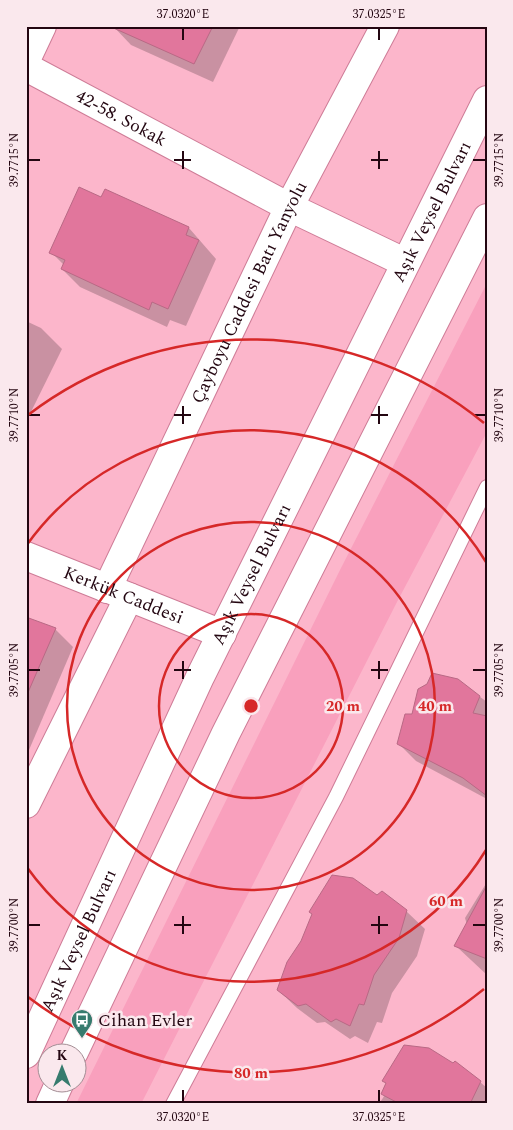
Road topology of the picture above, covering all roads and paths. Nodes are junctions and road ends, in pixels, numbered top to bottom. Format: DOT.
graph roads {
  1 [pos="27,26"];
  2 [pos="42,26"];
  3 [pos="385,26"];
  4 [pos="26,35"];
  5 [pos="26,60"];
  6 [pos="26,67"];
  7 [pos="487,100"];
  8 [pos="289,207"];
  9 [pos="487,218"];
  10 [pos="404,262"];
  11 [pos="487,487"];
  12 [pos="26,556"];
  13 [pos="118,593"];
  14 [pos="222,634"];
  15 [pos="26,804"];
  16 [pos="79,1042"];
  17 [pos="26,1054"];
  18 [pos="55,1092"];
  19 [pos="50,1104"];
  20 [pos="173,1104"];
  1 -- 4 [label="street"];
  2 -- 5 [label="street"];
  3 -- 8 [label="street, Çayboyu Caddesi Batı Yanyolu"];
  6 -- 8 [label="street, 42-58. Sokak"];
  7 -- 10 [label="street, Aşık Veysel Bulvarı"];
  8 -- 10 [label="street, 42-58. Sokak"];
  8 -- 13 [label="street, Çayboyu Caddesi Batı Yanyolu"];
  9 -- 16 [label="street"];
  10 -- 14 [label="street, Aşık Veysel Bulvarı"];
  11 -- 20 [label="lane"];
  12 -- 13 [label="street, Kerkük Caddesi"];
  13 -- 14 [label="street, Kerkük Caddesi"];
  13 -- 15 [label="street, Çayboyu Caddesi Batı Yanyolu"];
  14 -- 17 [label="street, Aşık Veysel Bulvarı"];
  18 -- 19 [label="street"];
}
